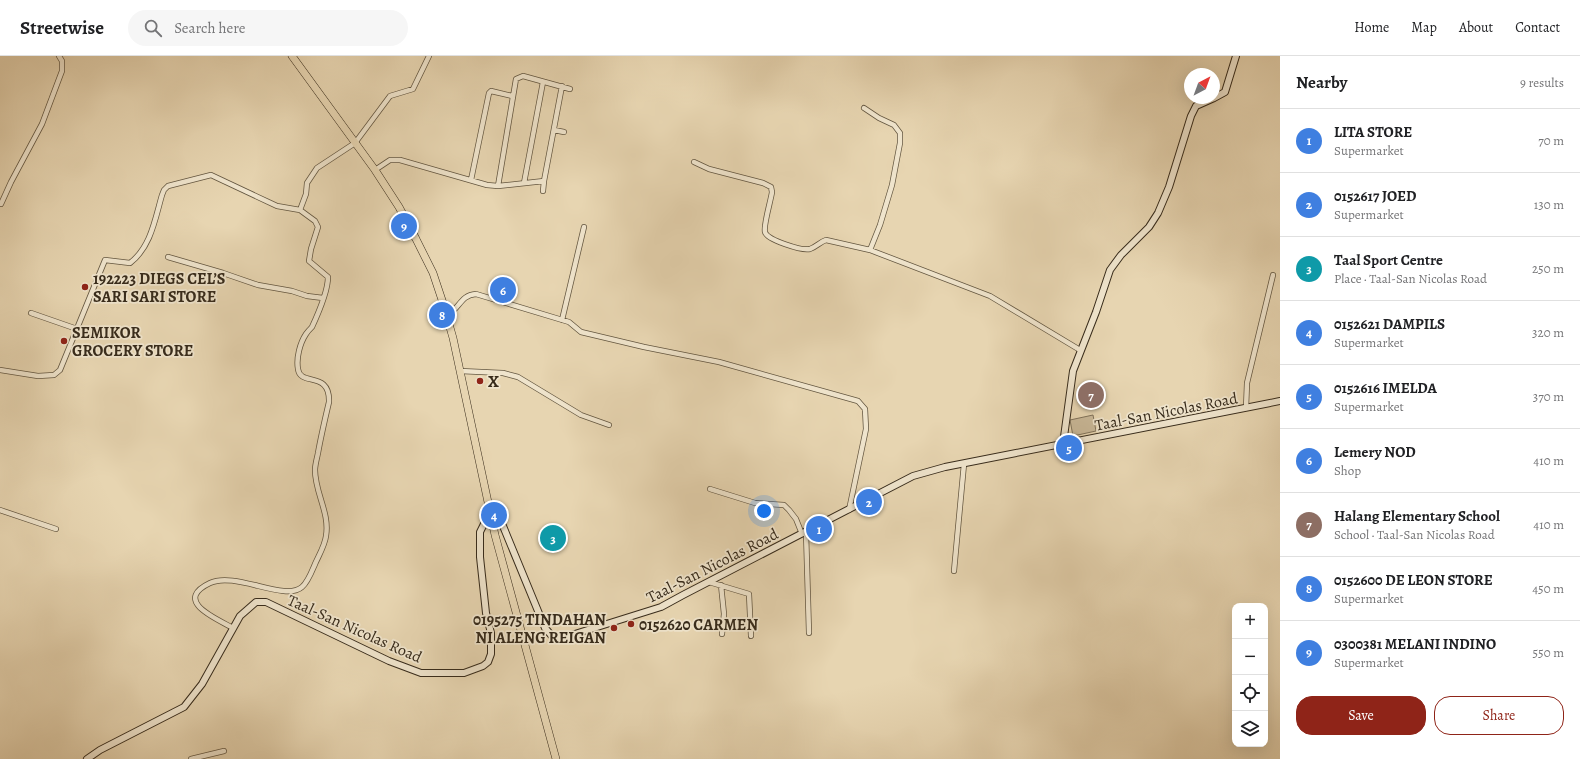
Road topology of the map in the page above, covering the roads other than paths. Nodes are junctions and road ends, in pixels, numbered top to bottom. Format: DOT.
graph roads {
  1 [pos="59,56"];
  2 [pos="292,56"];
  3 [pos="429,56"];
  4 [pos="1236,56"];
  5 [pos="543,82"];
  6 [pos="562,86"];
  7 [pos="570,89"];
  8 [pos="1220,95"];
  9 [pos="512,96"];
  10 [pos="1200,104"];
  11 [pos="864,108"];
  12 [pos="554,130"];
  13 [pos="564,132"];
  14 [pos="355,143"];
  15 [pos="694,162"];
  16 [pos="375,170"];
  17 [pos="471,180"];
  18 [pos="544,181"];
  19 [pos="524,183"];
  20 [pos="498,186"];
  21 [pos="543,191"];
  22 [pos="1,204"];
  23 [pos="300,210"];
  24 [pos="584,226"];
  25 [pos="870,250"];
  26 [pos="168,257"];
  27 [pos="1273,275"];
  28 [pos="323,298"];
  29 [pos="31,313"];
  30 [pos="447,315"];
  31 [pos="562,320"];
  32 [pos="77,329"];
  33 [pos="1080,350"];
  34 [pos="0,370"];
  35 [pos="460,371"];
  36 [pos="1280,401"];
  37 [pos="1246,408"];
  38 [pos="609,425"];
  39 [pos="1063,444"];
  40 [pos="964,464"];
  41 [pos="710,489"];
  42 [pos="0,510"];
  43 [pos="849,510"];
  44 [pos="491,520"];
  45 [pos="56,530"];
  46 [pos="804,533"];
  47 [pos="954,571"];
  48 [pos="709,582"];
  49 [pos="721,584"];
  50 [pos="233,628"];
  51 [pos="722,634"];
  52 [pos="809,634"];
  53 [pos="751,636"];
  54 [pos="224,751"];
  55 [pos="87,759"];
  56 [pos="191,759"];
  57 [pos="556,759"];
  1 -- 22 [label="street"];
  2 -- 14 [label="main road"];
  3 -- 14 [label="street"];
  4 -- 8 [label="main road"];
  5 -- 6 [label="street"];
  5 -- 9 [label="street"];
  5 -- 19 [label="street"];
  6 -- 7 [label="street"];
  6 -- 12 [label="street"];
  9 -- 17 [label="street"];
  9 -- 20 [label="street"];
  10 -- 33 [label="main road"];
  11 -- 25 [label="street"];
  12 -- 13 [label="street"];
  12 -- 18 [label="street"];
  14 -- 16 [label="main road"];
  14 -- 23 [label="street"];
  15 -- 25 [label="street"];
  16 -- 17 [label="street"];
  16 -- 30 [label="main road"];
  17 -- 20 [label="street"];
  18 -- 19 [label="street"];
  18 -- 21 [label="street"];
  19 -- 20 [label="street"];
  23 -- 28 [label="street"];
  23 -- 32 [label="street"];
  24 -- 31 [label="street"];
  25 -- 33 [label="street"];
  26 -- 28 [label="street"];
  27 -- 37 [label="street"];
  28 -- 50 [label="street"];
  29 -- 32 [label="street"];
  30 -- 31 [label="street"];
  30 -- 35 [label="main road"];
  31 -- 43 [label="street"];
  32 -- 34 [label="street"];
  33 -- 39 [label="main road"];
  35 -- 38 [label="street"];
  35 -- 44 [label="main road"];
  36 -- 37 [label="main road, Taal-San Nicolas Road"];
  37 -- 39 [label="main road, Taal-San Nicolas Road"];
  39 -- 40 [label="main road, Taal-San Nicolas Road"];
  40 -- 43 [label="main road, Taal-San Nicolas Road"];
  40 -- 47 [label="street"];
  41 -- 46 [label="street"];
  42 -- 45 [label="street"];
  43 -- 46 [label="main road, Taal-San Nicolas Road"];
  44 -- 48 [label="main road, Taal-San Nicolas Road"];
  44 -- 50 [label="main road, Taal-San Nicolas Road"];
  44 -- 57 [label="main road"];
  46 -- 48 [label="main road, Taal-San Nicolas Road"];
  46 -- 52 [label="street"];
  48 -- 49 [label="street"];
  49 -- 51 [label="street"];
  49 -- 53 [label="street"];
  50 -- 55 [label="main road, Taal-San Nicolas Road"];
  54 -- 56 [label="street"];
}
